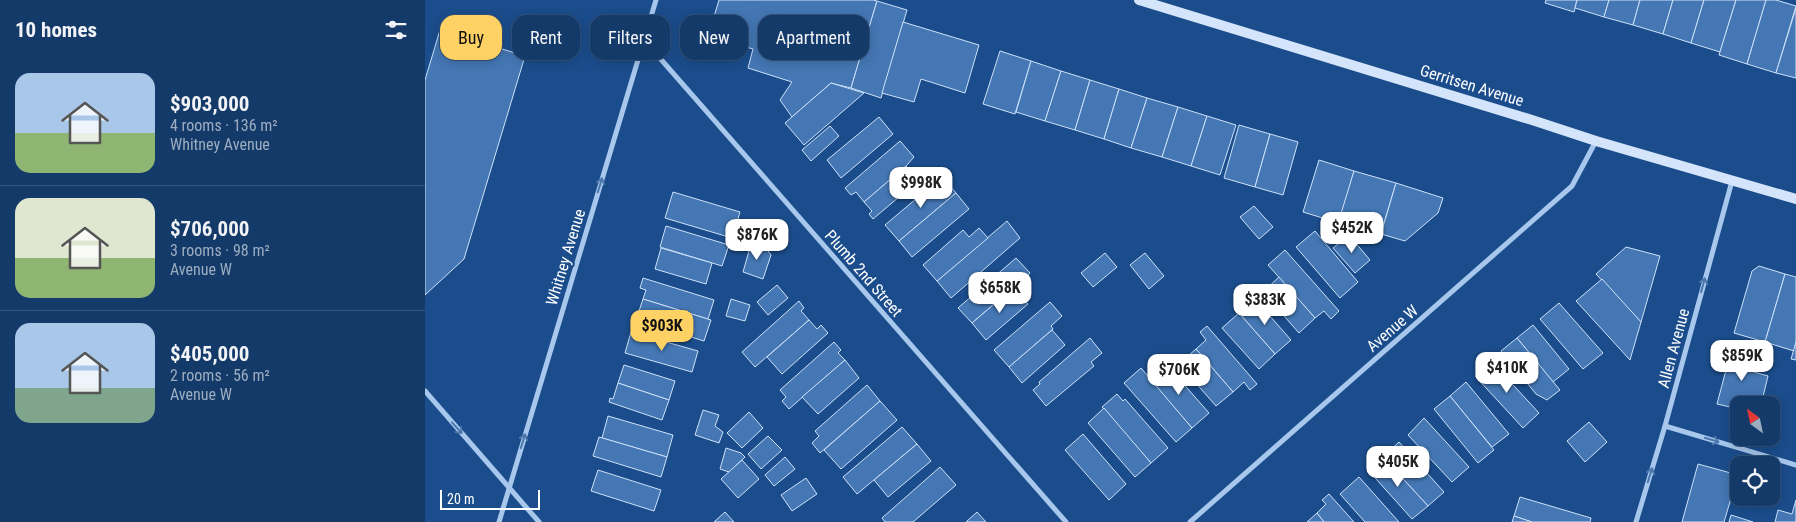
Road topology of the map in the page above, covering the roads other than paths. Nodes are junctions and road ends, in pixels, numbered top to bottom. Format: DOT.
graph roads {
  1 [pos="656,0"];
  2 [pos="1139,0"];
  3 [pos="652,15"];
  4 [pos="638,60"];
  5 [pos="662,60"];
  6 [pos="1596,141"];
  7 [pos="1732,179"];
  8 [pos="1796,199"];
  9 [pos="425,391"];
  10 [pos="1665,426"];
  11 [pos="1796,465"];
  12 [pos="509,488"];
  13 [pos="499,522"];
  14 [pos="539,522"];
  15 [pos="1066,522"];
  16 [pos="1190,522"];
  17 [pos="1636,522"];
  1 -- 3 [label="street, Whitney Avenue"];
  2 -- 6 [label="main road, Gerritsen Avenue"];
  12 -- 4 [label="street, Whitney Avenue, one-way"];
  5 -- 15 [label="street, Plumb 2nd Street"];
  6 -- 7 [label="main road, Gerritsen Avenue"];
  6 -- 16 [label="street, Avenue W"];
  7 -- 8 [label="main road, Gerritsen Avenue"];
  10 -- 7 [label="street, Allen Avenue, one-way"];
  9 -- 12 [label="street, one-way"];
  10 -- 11 [label="street, one-way"];
  17 -- 10 [label="street, Allen Avenue, one-way"];
  12 -- 13 [label="street, Whitney Avenue"];
  12 -- 14 [label="street"];
}
